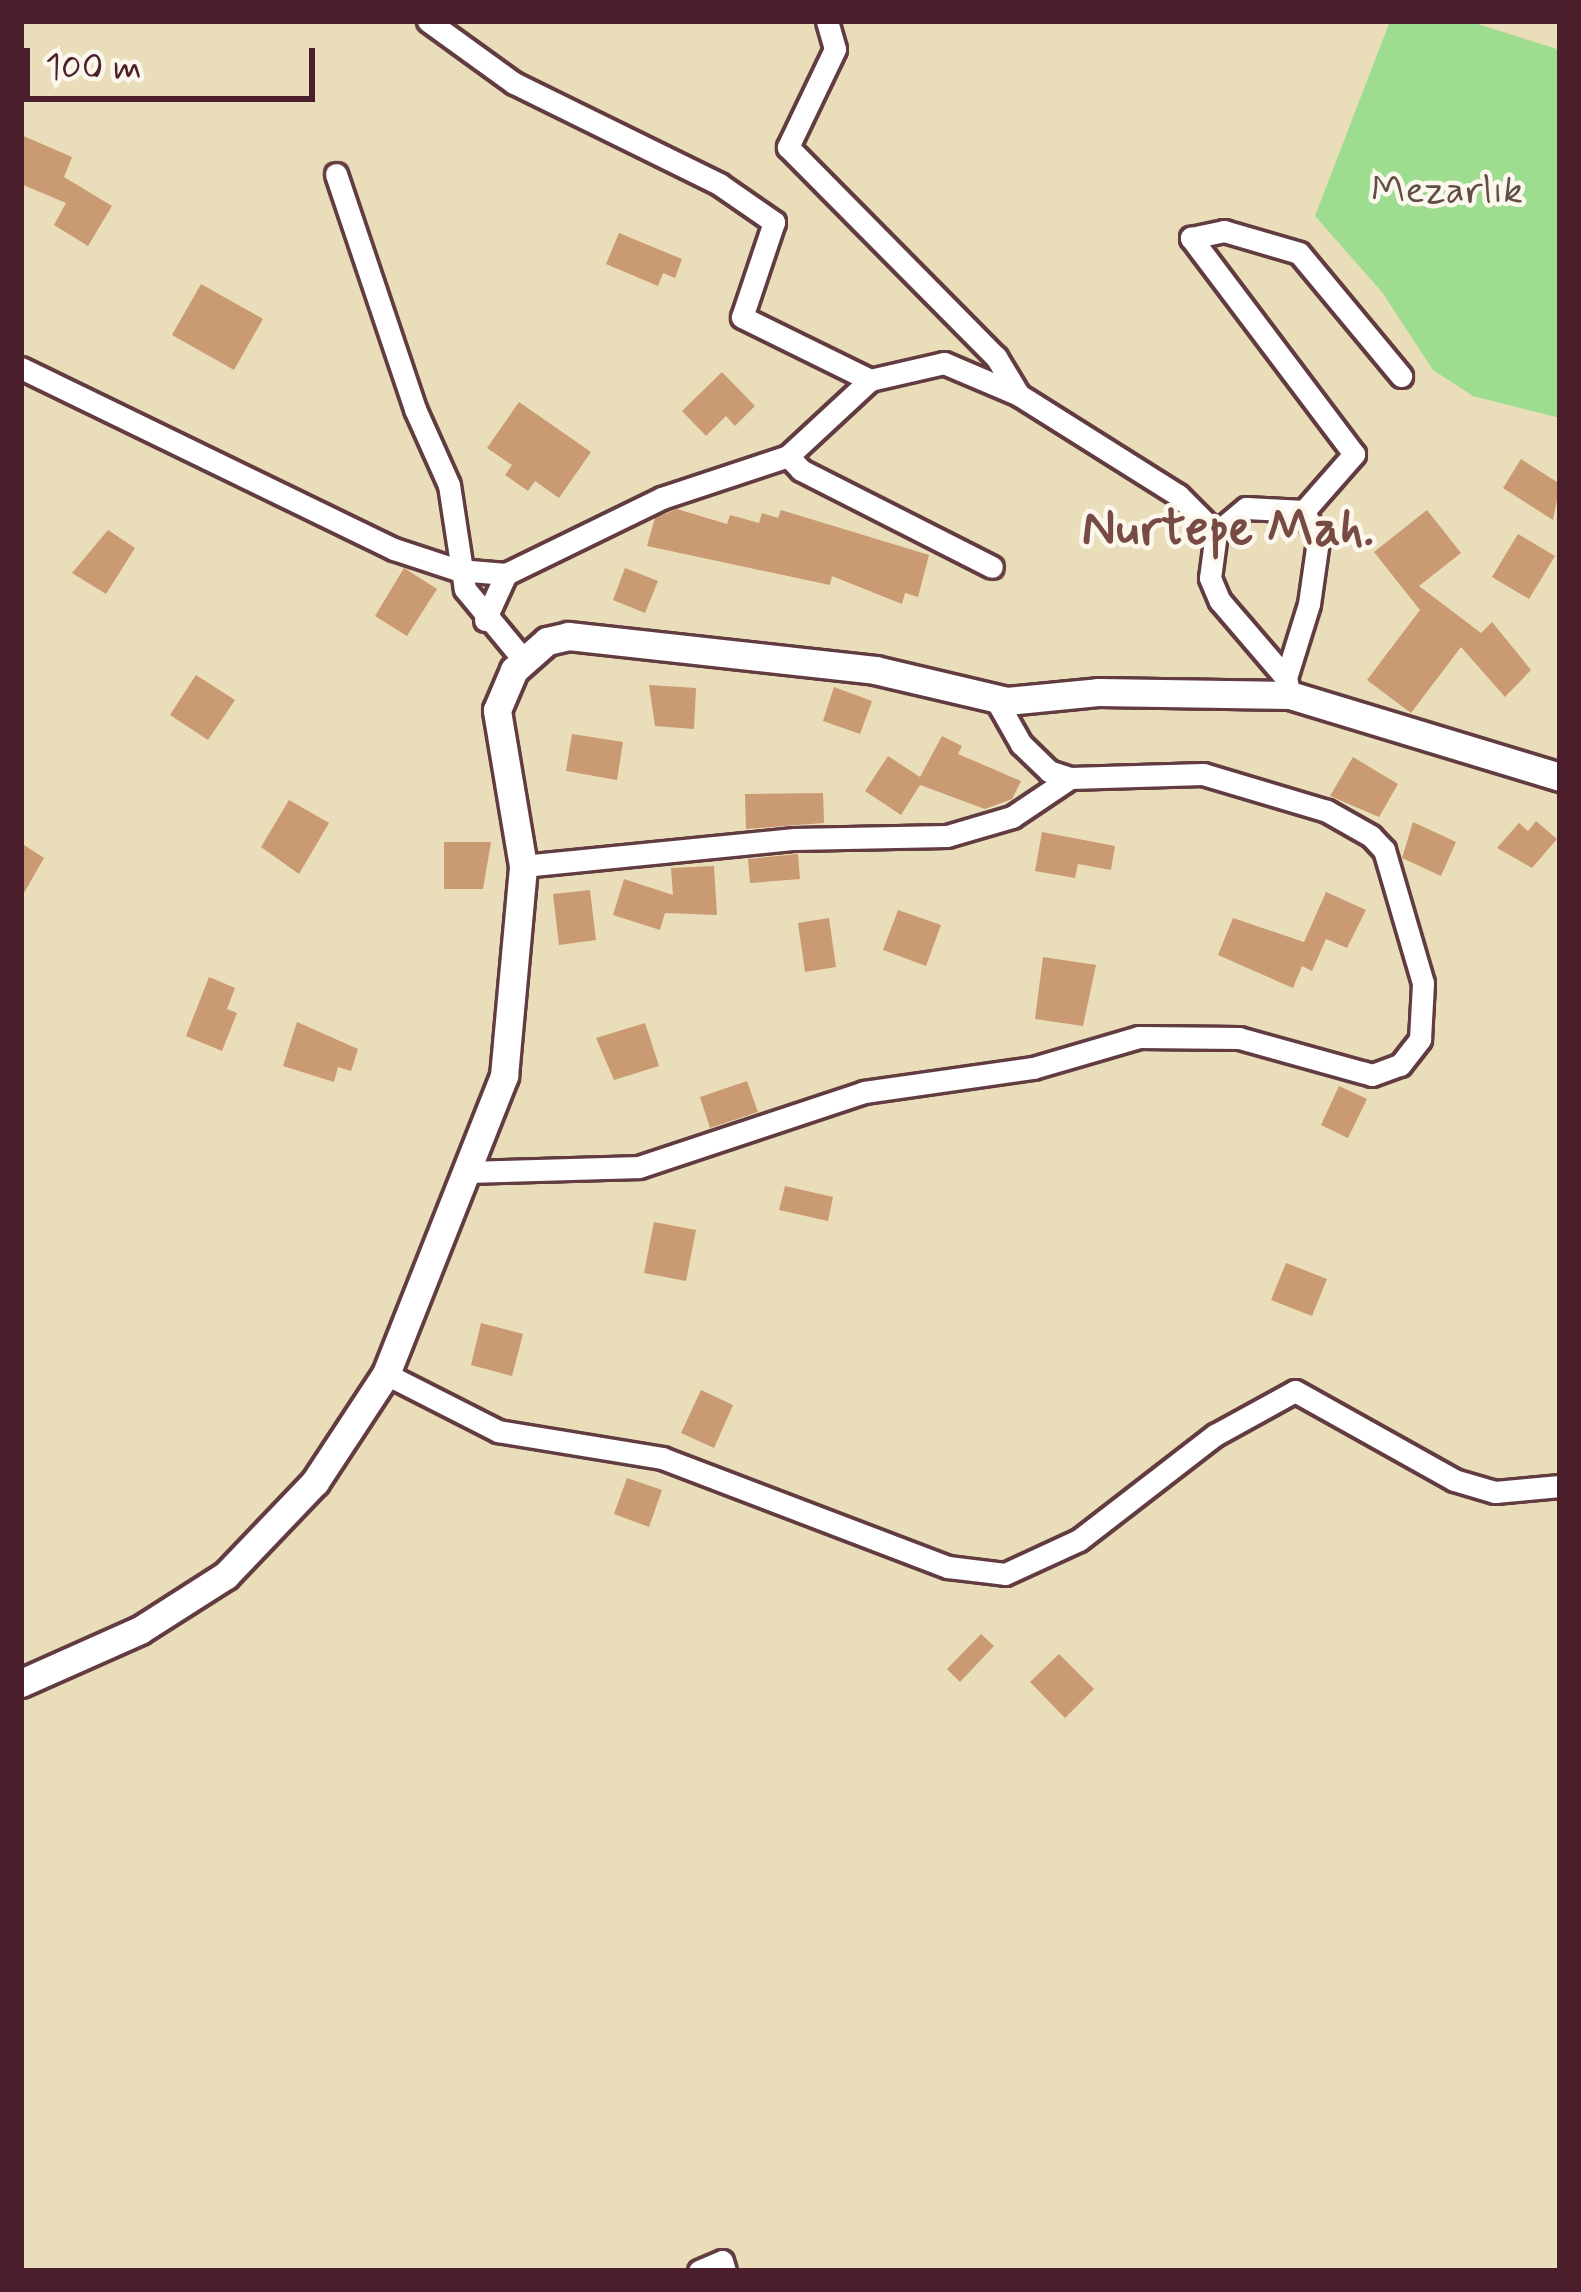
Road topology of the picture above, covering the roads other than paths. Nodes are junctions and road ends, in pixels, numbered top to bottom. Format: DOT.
graph roads {
  1 [pos="428,21"];
  2 [pos="826,21"];
  3 [pos="336,174"];
  4 [pos="21,368"];
  5 [pos="1401,376"];
  6 [pos="870,380"];
  7 [pos="1019,395"];
  8 [pos="788,456"];
  9 [pos="1304,511"];
  10 [pos="1216,533"];
  11 [pos="992,567"];
  12 [pos="458,570"];
  13 [pos="506,574"];
  14 [pos="485,620"];
  15 [pos="523,659"];
  16 [pos="1288,687"];
  17 [pos="995,698"];
  18 [pos="1560,777"];
  19 [pos="1070,778"];
  20 [pos="523,866"];
  21 [pos="469,1172"];
  22 [pos="386,1374"];
  23 [pos="1560,1486"];
  24 [pos="21,1683"];
  25 [pos="699,2271"];
  26 [pos="725,2271"];
  1 -- 6 [label="street"];
  2 -- 7 [label="street"];
  3 -- 12 [label="street"];
  4 -- 12 [label="street"];
  5 -- 9 [label="street"];
  6 -- 7 [label="street"];
  6 -- 8 [label="street"];
  7 -- 10 [label="street"];
  8 -- 11 [label="street"];
  8 -- 13 [label="street"];
  9 -- 10 [label="street"];
  9 -- 16 [label="street"];
  10 -- 16 [label="street"];
  12 -- 13 [label="street"];
  12 -- 14 [label="street"];
  13 -- 14 [label="street"];
  14 -- 15 [label="street"];
  15 -- 17 [label="street"];
  15 -- 20 [label="street"];
  16 -- 17 [label="street"];
  16 -- 18 [label="street"];
  17 -- 19 [label="street"];
  19 -- 20 [label="street"];
  19 -- 21 [label="street"];
  20 -- 21 [label="street"];
  21 -- 22 [label="street"];
  22 -- 23 [label="street"];
  22 -- 24 [label="street"];
  25 -- 26 [label="street"];
}
